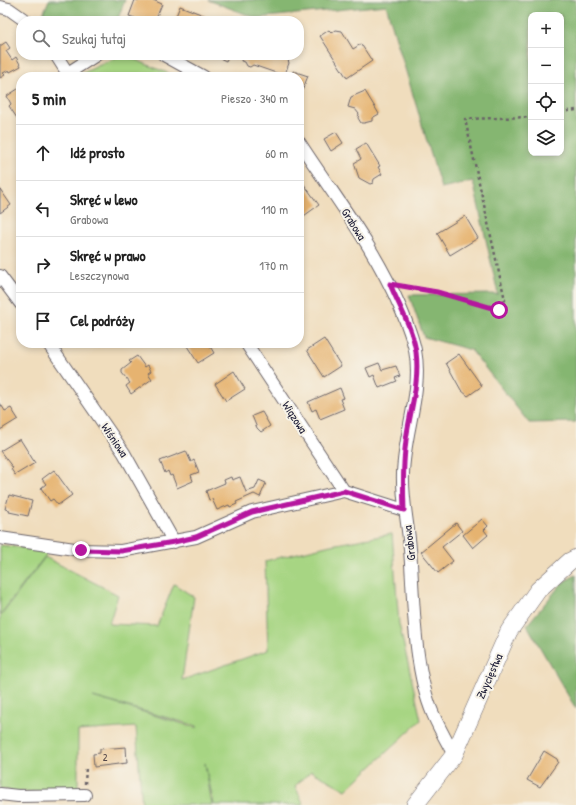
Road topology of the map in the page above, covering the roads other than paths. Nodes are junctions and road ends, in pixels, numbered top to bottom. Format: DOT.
graph roads {
  1 [pos="0,6"];
  2 [pos="18,16"];
  3 [pos="59,60"];
  4 [pos="89,60"];
  5 [pos="173,60"];
  6 [pos="67,72"];
  7 [pos="73,72"];
  8 [pos="195,72"];
  9 [pos="304,150"];
  10 [pos="0,276"];
  11 [pos="16,297"];
  12 [pos="51,348"];
  13 [pos="249,348"];
  14 [pos="344,491"];
  15 [pos="404,510"];
  16 [pos="0,538"];
  17 [pos="174,542"];
  18 [pos="576,558"];
  19 [pos="454,755"];
  20 [pos="0,794"];
  21 [pos="85,795"];
  22 [pos="415,805"];
  1 -- 2 [label="street"];
  3 -- 6 [label="street"];
  4 -- 7 [label="street"];
  5 -- 8 [label="street"];
  9 -- 15 [label="street, Grabowa"];
  10 -- 11 [label="street"];
  12 -- 17 [label="street, Wiśniowa"];
  13 -- 14 [label="street, Wiązowa"];
  14 -- 15 [label="street"];
  14 -- 17 [label="street"];
  15 -- 19 [label="street, Grabowa"];
  16 -- 17 [label="street"];
  18 -- 19 [label="main road, Zwycięstwa"];
  19 -- 22 [label="main road, Zwycięstwa"];
  20 -- 21 [label="street"];
}
